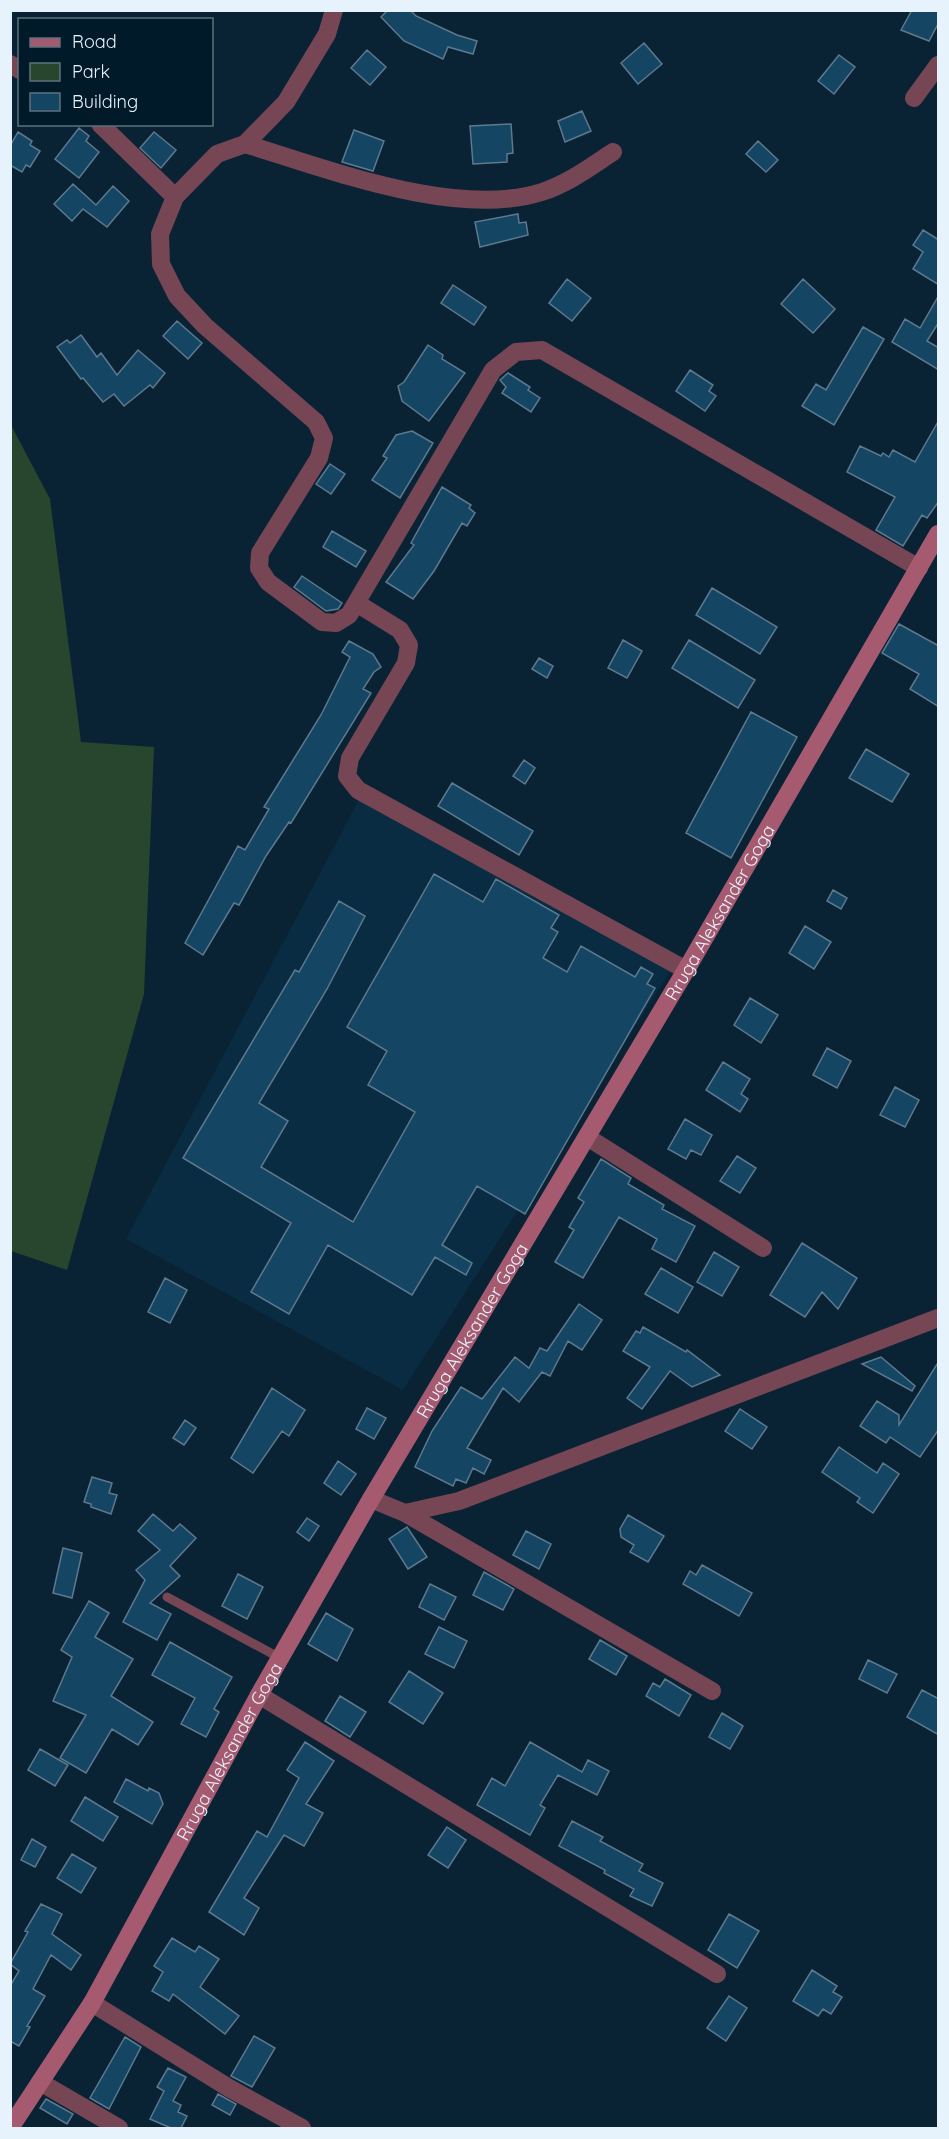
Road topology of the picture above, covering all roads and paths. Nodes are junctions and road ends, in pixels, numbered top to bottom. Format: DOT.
graph roads {
  1 [pos="334,10"];
  2 [pos="939,65"];
  3 [pos="914,98"];
  4 [pos="102,126"];
  5 [pos="244,144"];
  6 [pos="613,152"];
  7 [pos="176,197"];
  8 [pos="939,534"];
  9 [pos="919,568"];
  10 [pos="358,604"];
  11 [pos="686,970"];
  12 [pos="587,1137"];
  13 [pos="763,1248"];
  14 [pos="939,1318"];
  15 [pos="371,1499"];
  16 [pos="405,1513"];
  17 [pos="167,1597"];
  18 [pos="280,1658"];
  19 [pos="712,1690"];
  20 [pos="259,1695"];
  21 [pos="717,1974"];
  22 [pos="92,2003"];
  23 [pos="40,2082"];
  24 [pos="10,2128"];
  25 [pos="119,2128"];
  26 [pos="302,2128"];
  1 -- 5 [label="street"];
  2 -- 3 [label="street"];
  4 -- 7 [label="street"];
  5 -- 6 [label="street"];
  5 -- 7 [label="street"];
  7 -- 10 [label="street"];
  8 -- 9 [label="main road, Rruga Aleksander Goga"];
  9 -- 10 [label="street"];
  9 -- 11 [label="main road, Rruga Aleksander Goga"];
  10 -- 11 [label="street"];
  11 -- 12 [label="main road, Rruga Aleksander Goga"];
  12 -- 13 [label="street"];
  12 -- 15 [label="main road, Rruga Aleksander Goga"];
  14 -- 16 [label="street"];
  15 -- 16 [label="street"];
  15 -- 18 [label="main road, Rruga Aleksander Goga"];
  16 -- 19 [label="street"];
  17 -- 18 [label="lane"];
  18 -- 20 [label="main road, Rruga Aleksander Goga"];
  20 -- 21 [label="street"];
  20 -- 22 [label="main road, Rruga Aleksander Goga"];
  22 -- 23 [label="main road, Rruga Aleksander Goga"];
  22 -- 26 [label="street"];
  23 -- 24 [label="main road, Rruga Aleksander Goga"];
  23 -- 25 [label="street"];
}
